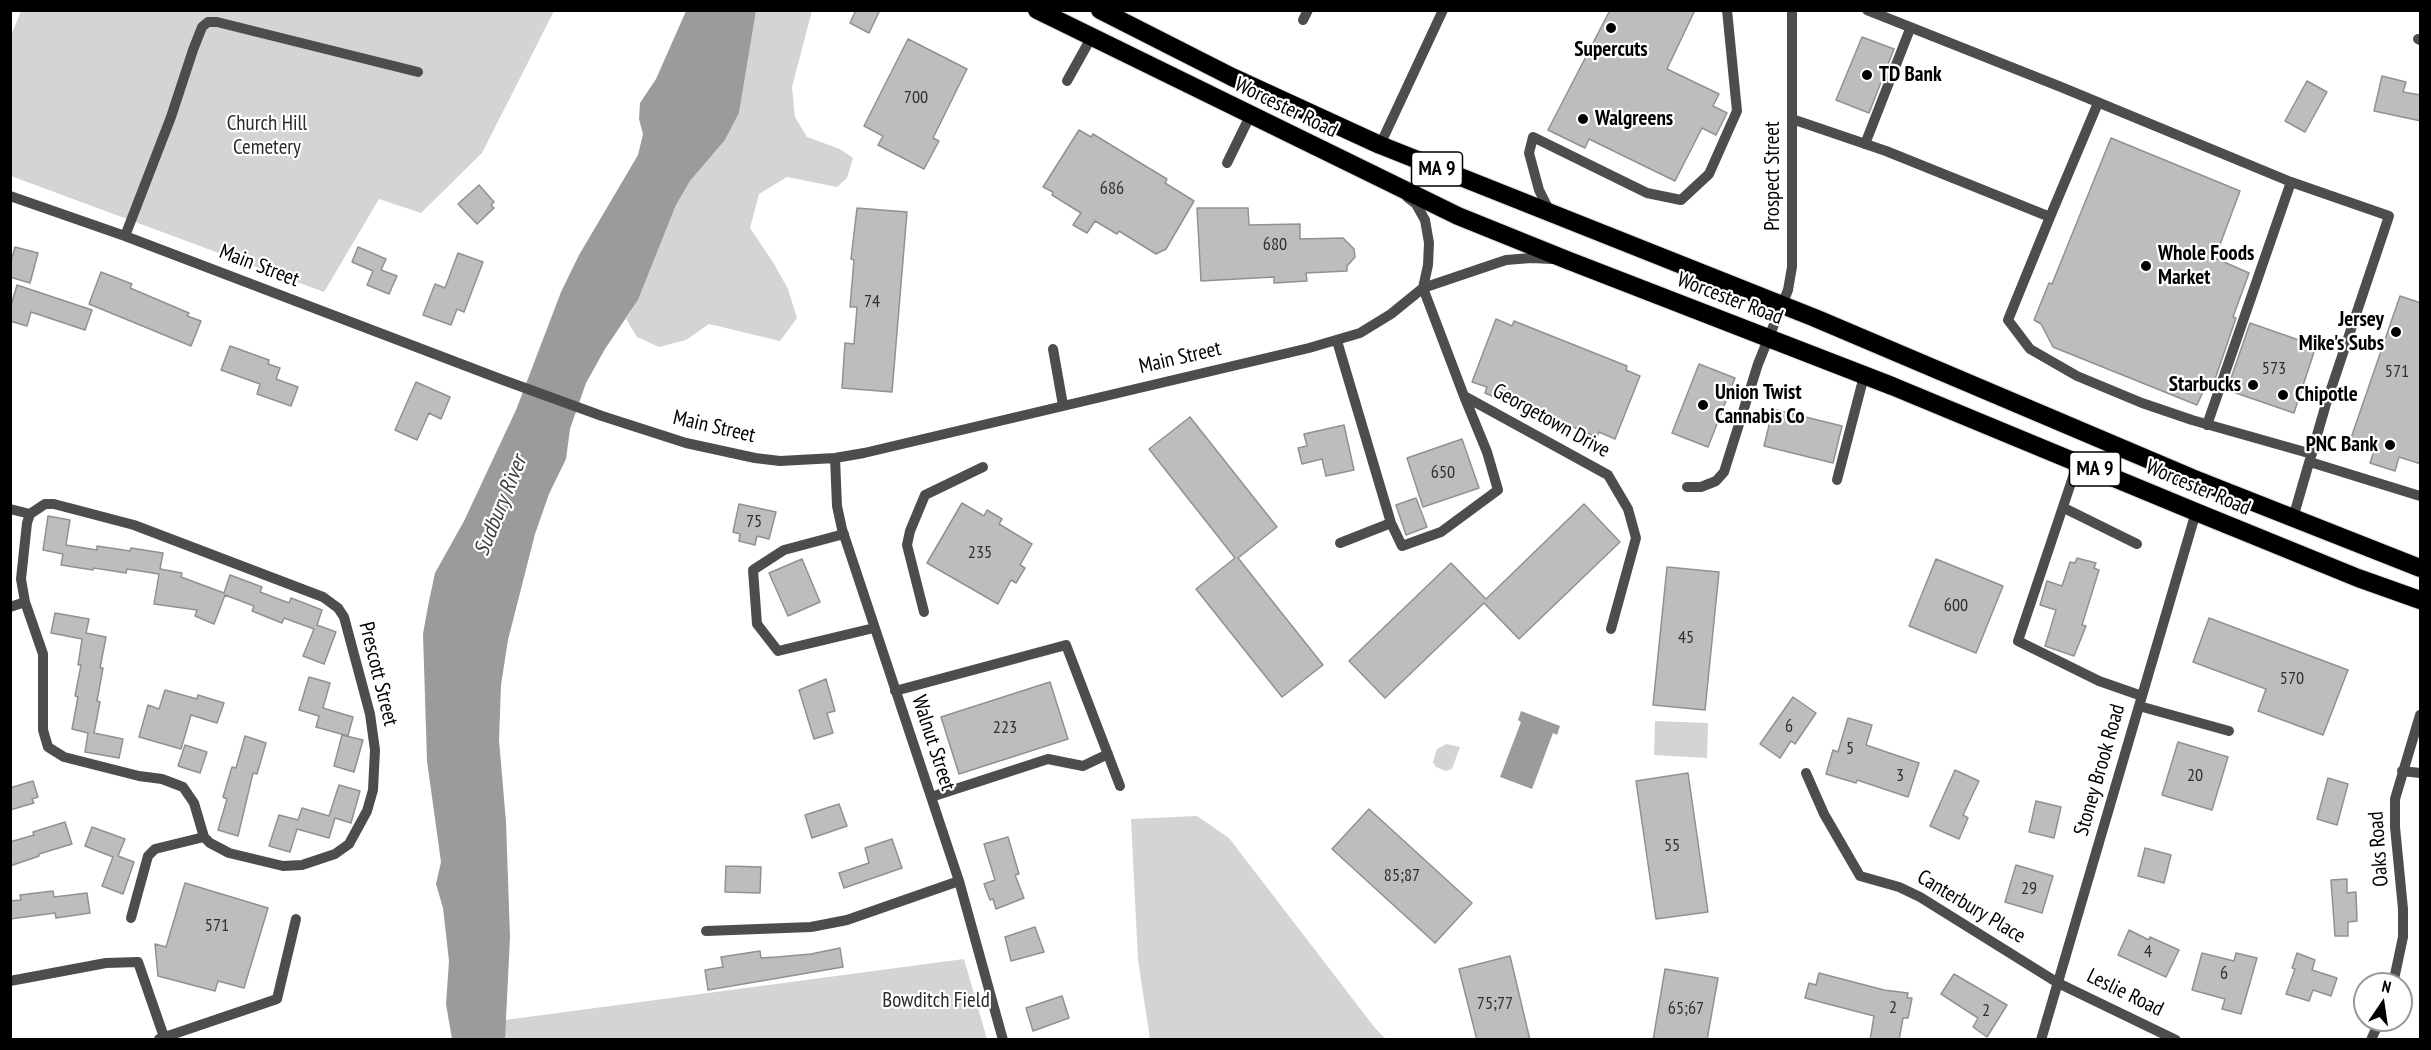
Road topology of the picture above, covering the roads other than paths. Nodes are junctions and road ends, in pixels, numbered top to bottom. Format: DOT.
graph roads {
  1 [pos="1037,10"];
  2 [pos="1100,10"];
  3 [pos="1443,10"];
  4 [pos="1727,10"];
  5 [pos="1792,10"];
  6 [pos="1867,10"];
  7 [pos="1910,29"];
  8 [pos="1091,38"];
  9 [pos="418,72"];
  10 [pos="1067,81"];
  11 [pos="2098,103"];
  12 [pos="1251,116"];
  13 [pos="1792,119"];
  14 [pos="1865,144"];
  15 [pos="1380,145"];
  16 [pos="1227,163"];
  17 [pos="2291,182"];
  18 [pos="1397,187"];
  19 [pos="10,196"];
  20 [pos="1551,215"];
  21 [pos="2050,217"];
  22 [pos="125,236"];
  23 [pos="1567,260"];
  24 [pos="1423,288"];
  25 [pos="1783,307"];
  26 [pos="1769,338"];
  27 [pos="1337,341"];
  28 [pos="1053,350"];
  29 [pos="1864,376"];
  30 [pos="1464,396"];
  31 [pos="1063,405"];
  32 [pos="2207,425"];
  33 [pos="2311,458"];
  34 [pos="835,459"];
  35 [pos="2078,462"];
  36 [pos="983,467"];
  37 [pos="1837,480"];
  38 [pos="1687,488"];
  39 [pos="2421,496"];
  40 [pos="2064,508"];
  41 [pos="10,509"];
  42 [pos="2196,512"];
  43 [pos="30,514"];
  44 [pos="2293,518"];
  45 [pos="1391,523"];
  46 [pos="844,534"];
  47 [pos="1340,543"];
  48 [pos="2138,544"];
  49 [pos="2421,568"];
  50 [pos="2421,600"];
  51 [pos="25,602"];
  52 [pos="10,607"];
  53 [pos="924,612"];
  54 [pos="874,628"];
  55 [pos="1611,629"];
  56 [pos="895,691"];
  57 [pos="2140,701"];
  58 [pos="2421,715"];
  59 [pos="2229,731"];
  60 [pos="1108,754"];
  61 [pos="2402,771"];
  62 [pos="1806,773"];
  63 [pos="2421,773"];
  64 [pos="1120,786"];
  65 [pos="931,797"];
  66 [pos="204,837"];
  67 [pos="958,881"];
  68 [pos="131,918"];
  69 [pos="296,919"];
  70 [pos="706,931"];
  71 [pos="2396,972"];
  72 [pos="10,981"];
  73 [pos="2058,983"];
  74 [pos="161,1038"];
  75 [pos="1003,1040"];
  76 [pos="2041,1040"];
  77 [pos="2176,1040"];
  1 -- 8 [label="highway, Worcester Road / MA 9"];
  2 -- 15 [label="highway, Worcester Road / MA 9"];
  3 -- 15 [label="street"];
  4 -- 20 [label="street"];
  5 -- 13 [label="street, Prospect Street"];
  6 -- 7 [label="street"];
  7 -- 11 [label="street"];
  7 -- 14 [label="street"];
  8 -- 10 [label="street"];
  8 -- 12 [label="highway, Worcester Road / MA 9"];
  9 -- 22 [label="street"];
  11 -- 17 [label="street"];
  11 -- 21 [label="street"];
  12 -- 16 [label="street"];
  12 -- 18 [label="highway, Worcester Road / MA 9"];
  13 -- 14 [label="street"];
  13 -- 25 [label="street, Prospect Street"];
  14 -- 21 [label="street"];
  15 -- 20 [label="highway, Worcester Road / MA 9"];
  17 -- 32 [label="street"];
  17 -- 33 [label="street"];
  18 -- 23 [label="highway, Worcester Road / MA 9"];
  18 -- 24 [label="street"];
  19 -- 22 [label="street, Main Street"];
  20 -- 25 [label="highway, Worcester Road / MA 9"];
  21 -- 32 [label="street"];
  22 -- 34 [label="street, Main Street"];
  23 -- 24 [label="street, Main Street"];
  23 -- 26 [label="highway, Worcester Road / MA 9"];
  24 -- 27 [label="street, Main Street"];
  24 -- 30 [label="street, Georgetown Drive"];
  25 -- 26 [label="street, Prospect Street"];
  25 -- 44 [label="highway, Worcester Road / MA 9"];
  26 -- 29 [label="highway, Worcester Road / MA 9"];
  26 -- 38 [label="street, Prospect Street"];
  27 -- 31 [label="street, Main Street"];
  27 -- 45 [label="street"];
  28 -- 31 [label="street"];
  29 -- 35 [label="highway, Worcester Road / MA 9"];
  29 -- 37 [label="street"];
  30 -- 45 [label="street"];
  30 -- 55 [label="street, Georgetown Drive"];
  31 -- 34 [label="street, Main Street"];
  32 -- 33 [label="street"];
  33 -- 39 [label="street"];
  33 -- 44 [label="street"];
  34 -- 46 [label="street, Walnut Street"];
  35 -- 40 [label="street"];
  35 -- 42 [label="highway, Worcester Road / MA 9"];
  36 -- 53 [label="street"];
  40 -- 48 [label="street"];
  40 -- 57 [label="street"];
  41 -- 43 [label="street"];
  42 -- 50 [label="highway, Worcester Road / MA 9"];
  42 -- 57 [label="street, Stoney Brook Road"];
  43 -- 51 [label="street"];
  43 -- 66 [label="street, Prescott Street"];
  44 -- 49 [label="highway, Worcester Road / MA 9"];
  45 -- 47 [label="street"];
  46 -- 54 [label="street, Walnut Street"];
  46 -- 54 [label="street"];
  51 -- 52 [label="street"];
  51 -- 66 [label="street"];
  54 -- 56 [label="street, Walnut Street"];
  56 -- 60 [label="street"];
  56 -- 65 [label="street, Walnut Street"];
  57 -- 59 [label="street"];
  57 -- 73 [label="street, Stoney Brook Road"];
  58 -- 61 [label="street, Oaks Road"];
  60 -- 64 [label="street"];
  60 -- 65 [label="street"];
  61 -- 63 [label="street"];
  61 -- 71 [label="street, Oaks Road"];
  62 -- 73 [label="street, Canterbury Place"];
  65 -- 67 [label="street, Walnut Street"];
  66 -- 68 [label="street"];
  67 -- 70 [label="street"];
  67 -- 75 [label="street, Walnut Street"];
  69 -- 74 [label="street"];
  72 -- 74 [label="street"];
  73 -- 76 [label="street, Stoney Brook Road"];
  73 -- 77 [label="street, Leslie Road"];
}
